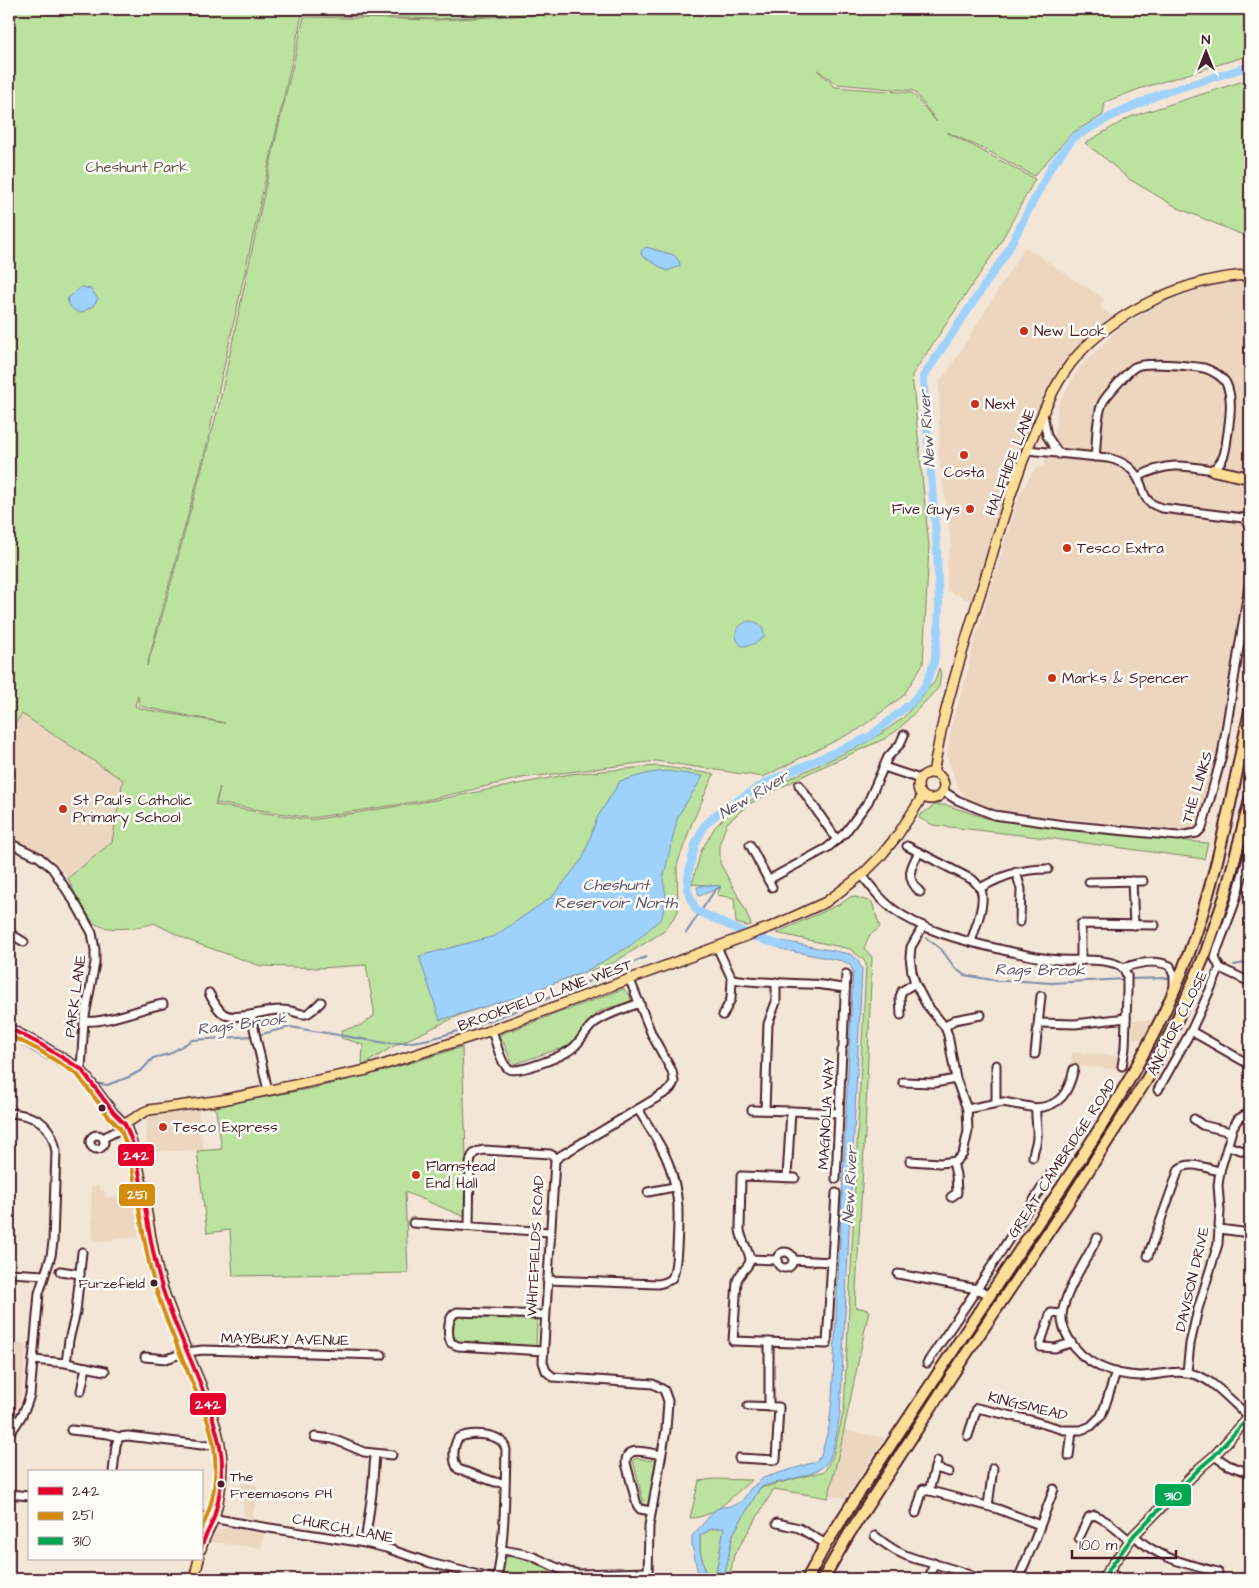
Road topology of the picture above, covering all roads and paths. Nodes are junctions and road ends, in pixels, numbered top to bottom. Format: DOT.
graph roads {
  1 [pos="1250,275"];
  2 [pos="1042,414"];
  3 [pos="1027,450"];
  4 [pos="1059,454"];
  5 [pos="1095,457"];
  6 [pos="1213,470"];
  7 [pos="1138,477"];
  8 [pos="1250,478"];
  9 [pos="1250,526"];
  10 [pos="1250,579"];
  11 [pos="1250,711"];
  12 [pos="904,735"];
  13 [pos="884,767"];
  14 [pos="933,773"];
  15 [pos="920,779"];
  16 [pos="799,785"];
  17 [pos="943,791"];
  18 [pos="923,796"];
  19 [pos="1250,800"];
  20 [pos="837,840"];
  21 [pos="9,843"];
  22 [pos="750,845"];
  23 [pos="907,846"];
  24 [pos="1250,848"];
  25 [pos="919,852"];
  26 [pos="1048,869"];
  27 [pos="1016,872"];
  28 [pos="862,875"];
  29 [pos="1132,881"];
  30 [pos="1143,881"];
  31 [pos="1089,882"];
  32 [pos="980,888"];
  33 [pos="920,892"];
  34 [pos="1020,922"];
  35 [pos="1134,925"];
  36 [pos="1155,925"];
  37 [pos="923,926"];
  38 [pos="9,934"];
  39 [pos="24,942"];
  40 [pos="971,942"];
  41 [pos="717,947"];
  42 [pos="1081,961"];
  43 [pos="1220,968"];
  44 [pos="1125,972"];
  45 [pos="846,974"];
  46 [pos="732,979"];
  47 [pos="630,980"];
  48 [pos="776,982"];
  49 [pos="1250,982"];
  50 [pos="915,983"];
  51 [pos="845,988"];
  52 [pos="1174,990"];
  53 [pos="209,993"];
  54 [pos="1041,996"];
  55 [pos="321,1002"];
  56 [pos="640,1003"];
  57 [pos="163,1004"];
  58 [pos="251,1015"];
  59 [pos="723,1015"];
  60 [pos="901,1015"];
  61 [pos="982,1016"];
  62 [pos="1126,1018"];
  63 [pos="84,1021"];
  64 [pos="1039,1023"];
  65 [pos="944,1027"];
  66 [pos="9,1028"];
  67 [pos="492,1030"];
  68 [pos="1191,1032"];
  69 [pos="1035,1054"];
  70 [pos="1245,1062"];
  71 [pos="996,1065"];
  72 [pos="1122,1066"];
  73 [pos="1074,1070"];
  74 [pos="84,1072"];
  75 [pos="956,1079"];
  76 [pos="903,1082"];
  77 [pos="1158,1090"];
  78 [pos="268,1091"];
  79 [pos="996,1103"];
  80 [pos="1036,1108"];
  81 [pos="638,1109"];
  82 [pos="967,1109"];
  83 [pos="752,1110"];
  84 [pos="765,1110"];
  85 [pos="790,1111"];
  86 [pos="1250,1112"];
  87 [pos="9,1113"];
  88 [pos="839,1113"];
  89 [pos="1194,1120"];
  90 [pos="125,1124"];
  91 [pos="1231,1132"];
  92 [pos="103,1138"];
  93 [pos="1228,1146"];
  94 [pos="1250,1153"];
  95 [pos="1033,1157"];
  96 [pos="556,1158"];
  97 [pos="910,1161"];
  98 [pos="952,1162"];
  99 [pos="1052,1172"];
  100 [pos="1220,1172"];
  101 [pos="836,1179"];
  102 [pos="674,1187"];
  103 [pos="648,1192"];
  104 [pos="836,1193"];
  105 [pos="952,1197"];
  106 [pos="413,1223"];
  107 [pos="469,1226"];
  108 [pos="1219,1229"];
  109 [pos="550,1232"];
  110 [pos="1250,1232"];
  111 [pos="1097,1238"];
  112 [pos="82,1252"];
  113 [pos="1148,1256"];
  114 [pos="750,1259"];
  115 [pos="832,1262"];
  116 [pos="60,1272"];
  117 [pos="9,1273"];
  118 [pos="80,1274"];
  119 [pos="898,1274"];
  120 [pos="44,1275"];
  121 [pos="547,1280"];
  122 [pos="978,1289"];
  123 [pos="990,1295"];
  124 [pos="1062,1314"];
  125 [pos="545,1315"];
  126 [pos="770,1342"];
  127 [pos="1071,1343"];
  128 [pos="543,1351"];
  129 [pos="187,1352"];
  130 [pos="382,1355"];
  131 [pos="145,1357"];
  132 [pos="33,1360"];
  133 [pos="66,1363"];
  134 [pos="927,1363"];
  135 [pos="86,1367"];
  136 [pos="104,1371"];
  137 [pos="1116,1372"];
  138 [pos="1187,1372"];
  139 [pos="81,1391"];
  140 [pos="748,1406"];
  141 [pos="769,1406"];
  142 [pos="1250,1417"];
  143 [pos="71,1430"];
  144 [pos="1072,1431"];
  145 [pos="9,1434"];
  146 [pos="968,1436"];
  147 [pos="119,1437"];
  148 [pos="315,1437"];
  149 [pos="220,1444"];
  150 [pos="375,1454"];
  151 [pos="392,1455"];
  152 [pos="661,1455"];
  153 [pos="1069,1456"];
  154 [pos="1214,1456"];
  155 [pos="739,1458"];
  156 [pos="993,1468"];
  157 [pos="113,1470"];
  158 [pos="949,1472"];
  159 [pos="1250,1473"];
  160 [pos="505,1483"];
  161 [pos="1054,1489"];
  162 [pos="929,1491"];
  163 [pos="9,1494"];
  164 [pos="28,1496"];
  165 [pos="988,1506"];
  166 [pos="651,1511"];
  167 [pos="916,1514"];
  168 [pos="202,1516"];
  169 [pos="214,1518"];
  170 [pos="777,1523"];
  171 [pos="1040,1525"];
  172 [pos="875,1536"];
  173 [pos="1079,1538"];
  174 [pos="1131,1538"];
  175 [pos="365,1543"];
  176 [pos="826,1544"];
  177 [pos="202,1545"];
  178 [pos="502,1550"];
  179 [pos="199,1560"];
  180 [pos="934,1563"];
  181 [pos="1107,1570"];
  182 [pos="1218,1572"];
  183 [pos="648,1576"];
  184 [pos="194,1579"];
  185 [pos="496,1579"];
  186 [pos="807,1579"];
  187 [pos="823,1579"];
  188 [pos="929,1579"];
  189 [pos="979,1579"];
  190 [pos="1018,1579"];
  191 [pos="1102,1579"];
  192 [pos="1117,1579"];
  1 -- 2 [label="main road, HALFHIDE LANE"];
  2 -- 3 [label="main road, HALFHIDE LANE"];
  2 -- 4 [label="street"];
  3 -- 4 [label="street"];
  3 -- 14 [label="main road, HALFHIDE LANE"];
  4 -- 5 [label="street"];
  5 -- 6 [label="street"];
  5 -- 7 [label="street"];
  6 -- 7 [label="street"];
  6 -- 8 [label="highway"];
  7 -- 9 [label="street"];
  10 -- 17 [label="street, THE LINKS"];
  11 -- 52 [label="highway, GREAT CAMBRIDGE ROAD"];
  12 -- 13 [label="street"];
  13 -- 15 [label="street"];
  13 -- 20 [label="street"];
  14 -- 15 [label="main road"];
  14 -- 17 [label="main road"];
  15 -- 18 [label="main road"];
  16 -- 20 [label="street"];
  17 -- 18 [label="main road"];
  18 -- 28 [label="main road, BROOKFIELD LANE WEST"];
  19 -- 187 [label="highway, GREAT CAMBRIDGE ROAD"];
  20 -- 22 [label="street"];
  21 -- 63 [label="street, PARK LANE"];
  23 -- 25 [label="street"];
  24 -- 43 [label="street"];
  25 -- 32 [label="street"];
  25 -- 33 [label="street"];
  26 -- 27 [label="street"];
  27 -- 32 [label="street"];
  27 -- 34 [label="street"];
  28 -- 37 [label="street"];
  28 -- 41 [label="main road, BROOKFIELD LANE WEST"];
  29 -- 30 [label="street"];
  29 -- 31 [label="street"];
  29 -- 35 [label="street"];
  32 -- 40 [label="street"];
  35 -- 36 [label="street"];
  35 -- 42 [label="street"];
  37 -- 40 [label="street"];
  37 -- 50 [label="street"];
  38 -- 39 [label="street"];
  40 -- 42 [label="street"];
  41 -- 46 [label="street"];
  41 -- 47 [label="main road, BROOKFIELD LANE WEST"];
  42 -- 44 [label="street"];
  43 -- 49 [label="street"];
  43 -- 68 [label="street, ANCHOR CLOSE"];
  44 -- 52 [label="street"];
  44 -- 62 [label="street"];
  45 -- 51 [label="street, MAGNOLIA WAY"];
  46 -- 48 [label="street"];
  46 -- 59 [label="street"];
  47 -- 56 [label="street, WHITEFIELDS ROAD"];
  47 -- 67 [label="main road, BROOKFIELD LANE WEST"];
  48 -- 51 [label="street"];
  48 -- 84 [label="street"];
  50 -- 60 [label="street"];
  50 -- 65 [label="street"];
  51 -- 88 [label="street, MAGNOLIA WAY"];
  52 -- 123 [label="highway, GREAT CAMBRIDGE ROAD"];
  53 -- 58 [label="street"];
  54 -- 64 [label="street"];
  55 -- 58 [label="street"];
  56 -- 67 [label="street"];
  56 -- 81 [label="street, WHITEFIELDS ROAD"];
  57 -- 63 [label="street"];
  58 -- 78 [label="street"];
  61 -- 65 [label="street"];
  62 -- 64 [label="street"];
  62 -- 72 [label="street"];
  63 -- 74 [label="street, PARK LANE"];
  64 -- 69 [label="street"];
  65 -- 75 [label="street"];
  66 -- 74 [label="street"];
  67 -- 78 [label="main road, BROOKFIELD LANE WEST"];
  68 -- 70 [label="street"];
  68 -- 77 [label="street, ANCHOR CLOSE"];
  71 -- 79 [label="street"];
  73 -- 80 [label="street"];
  74 -- 90 [label="street"];
  75 -- 76 [label="street"];
  75 -- 82 [label="street"];
  78 -- 90 [label="main road, BROOKFIELD LANE WEST"];
  79 -- 80 [label="street"];
  79 -- 82 [label="street"];
  80 -- 95 [label="street"];
  81 -- 96 [label="street, WHITEFIELDS ROAD"];
  81 -- 102 [label="street"];
  82 -- 98 [label="street"];
  83 -- 84 [label="street"];
  84 -- 85 [label="street"];
  85 -- 88 [label="street"];
  85 -- 114 [label="street"];
  86 -- 91 [label="street, DAVISON DRIVE"];
  87 -- 120 [label="street"];
  88 -- 101 [label="street, MAGNOLIA WAY"];
  89 -- 91 [label="street"];
  90 -- 92 [label="street"];
  90 -- 129 [label="main road"];
  91 -- 93 [label="street, DAVISON DRIVE"];
  93 -- 94 [label="street"];
  93 -- 100 [label="street, DAVISON DRIVE"];
  96 -- 107 [label="street"];
  96 -- 109 [label="street, WHITEFIELDS ROAD"];
  97 -- 98 [label="street"];
  98 -- 105 [label="street"];
  99 -- 122 [label="street"];
  100 -- 108 [label="street, DAVISON DRIVE"];
  100 -- 113 [label="street"];
  102 -- 103 [label="street"];
  102 -- 121 [label="street"];
  104 -- 115 [label="street"];
  106 -- 107 [label="street"];
  107 -- 109 [label="street"];
  108 -- 110 [label="street"];
  108 -- 138 [label="street, DAVISON DRIVE"];
  109 -- 121 [label="street, WHITEFIELDS ROAD"];
  111 -- 124 [label="street"];
  112 -- 118 [label="street"];
  114 -- 115 [label="street"];
  114 -- 126 [label="street"];
  115 -- 126 [label="street"];
  116 -- 118 [label="street"];
  117 -- 120 [label="street"];
  118 -- 133 [label="street"];
  119 -- 122 [label="street"];
  120 -- 132 [label="street"];
  121 -- 125 [label="street, WHITEFIELDS ROAD"];
  122 -- 123 [label="street"];
  122 -- 134 [label="street"];
  123 -- 176 [label="highway, GREAT CAMBRIDGE ROAD"];
  124 -- 127 [label="street"];
  124 -- 127 [label="street"];
  125 -- 128 [label="street, WHITEFIELDS ROAD"];
  125 -- 128 [label="street"];
  126 -- 141 [label="street"];
  127 -- 137 [label="street"];
  128 -- 152 [label="street, WHITEFIELDS ROAD"];
  129 -- 130 [label="street, MAYBURY AVENUE"];
  129 -- 131 [label="street"];
  129 -- 149 [label="main road"];
  132 -- 133 [label="street"];
  132 -- 145 [label="street"];
  133 -- 135 [label="street"];
  135 -- 136 [label="street"];
  135 -- 139 [label="street"];
  137 -- 138 [label="street"];
  137 -- 144 [label="street, KINGSMEAD"];
  138 -- 142 [label="street"];
  140 -- 141 [label="street"];
  141 -- 155 [label="street"];
  142 -- 154 [label="main road"];
  143 -- 147 [label="street"];
  144 -- 146 [label="street, KINGSMEAD"];
  144 -- 153 [label="street, KINGSMEAD"];
  147 -- 149 [label="street"];
  147 -- 157 [label="street"];
  148 -- 150 [label="street"];
  149 -- 169 [label="main road"];
  150 -- 151 [label="street"];
  150 -- 175 [label="street"];
  152 -- 166 [label="street, WHITEFIELDS ROAD"];
  152 -- 166 [label="street"];
  154 -- 159 [label="street"];
  154 -- 174 [label="main road"];
  156 -- 165 [label="street"];
  158 -- 162 [label="street"];
  160 -- 160 [label="street"];
  160 -- 178 [label="street"];
  161 -- 171 [label="street"];
  162 -- 165 [label="street"];
  162 -- 167 [label="street"];
  163 -- 164 [label="street"];
  165 -- 171 [label="street"];
  166 -- 183 [label="street, WHITEFIELDS ROAD"];
  168 -- 169 [label="street, CHURCH LANE"];
  169 -- 175 [label="street, CHURCH LANE"];
  169 -- 177 [label="main road"];
  170 -- 176 [label="street"];
  171 -- 190 [label="street"];
  172 -- 180 [label="street"];
  173 -- 174 [label="street"];
  174 -- 181 [label="main road"];
  174 -- 182 [label="street"];
  175 -- 185 [label="street, CHURCH LANE"];
  176 -- 186 [label="highway, GREAT CAMBRIDGE ROAD"];
  178 -- 183 [label="street"];
  178 -- 185 [label="street"];
  179 -- 184 [label="main road"];
  180 -- 188 [label="street"];
  180 -- 189 [label="street"];
  181 -- 191 [label="main road"];
  181 -- 192 [label="street"];
}
